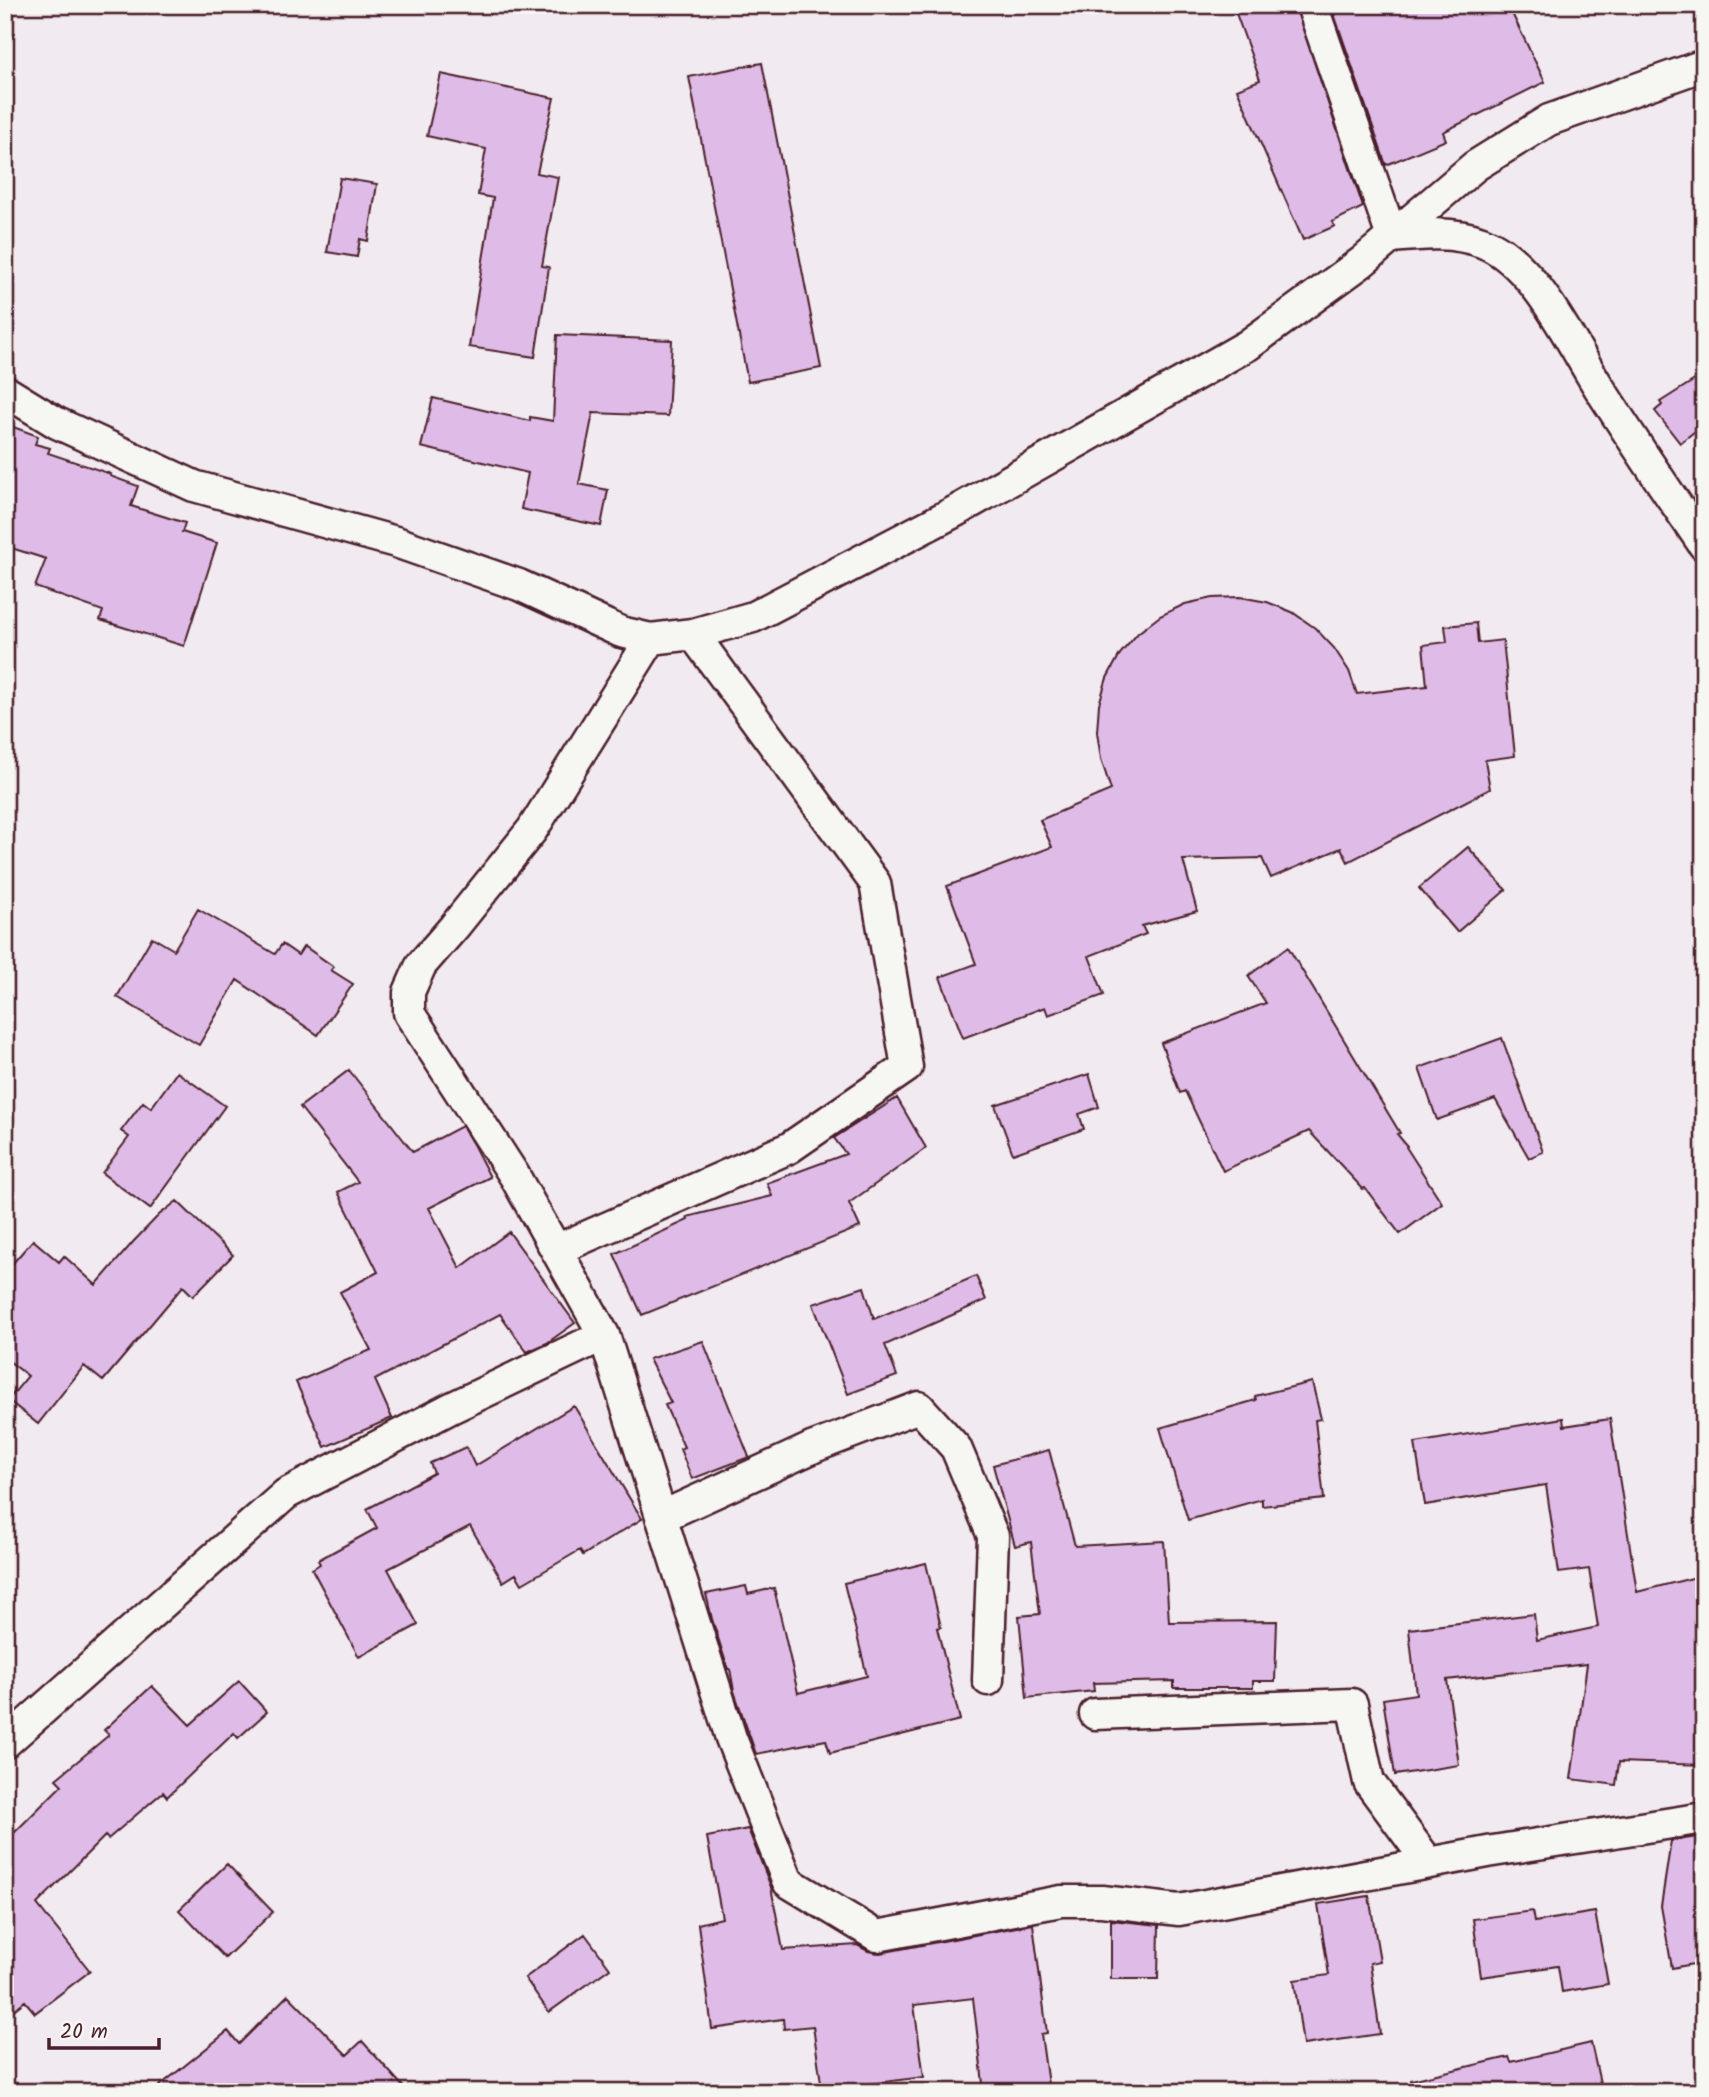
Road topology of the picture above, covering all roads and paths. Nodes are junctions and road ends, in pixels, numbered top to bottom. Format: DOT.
graph roads {
  1 [pos="1312,5"];
  2 [pos="1704,65"];
  3 [pos="1392,237"];
  4 [pos="5,391"];
  5 [pos="1704,545"];
  6 [pos="693,634"];
  7 [pos="651,639"];
  8 [pos="556,1250"];
  9 [pos="604,1335"];
  10 [pos="662,1517"];
  11 [pos="988,1680"];
  12 [pos="1095,1714"];
  13 [pos="5,1742"];
  14 [pos="1704,1818"];
  15 [pos="1428,1862"];
  1 -- 3 [label="street"];
  2 -- 3 [label="street"];
  3 -- 5 [label="street"];
  3 -- 6 [label="street"];
  4 -- 7 [label="street"];
  6 -- 7 [label="street"];
  6 -- 8 [label="street"];
  7 -- 8 [label="street"];
  8 -- 9 [label="street"];
  9 -- 10 [label="street"];
  9 -- 13 [label="street"];
  10 -- 11 [label="street"];
  10 -- 15 [label="street"];
  12 -- 15 [label="street"];
  14 -- 15 [label="street"];
}
